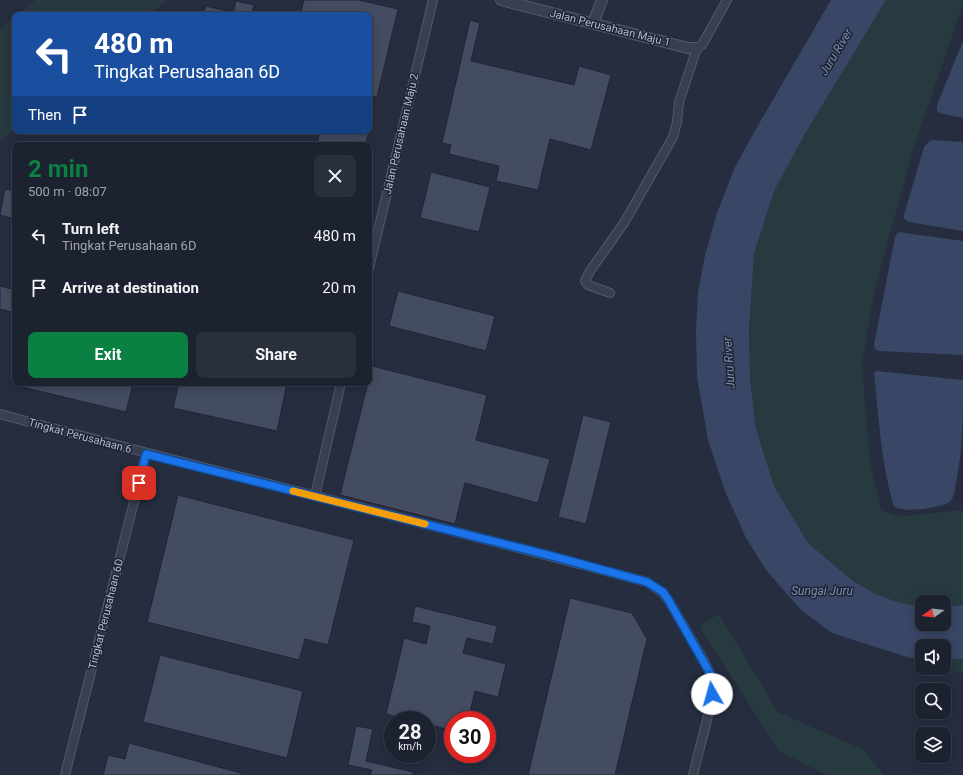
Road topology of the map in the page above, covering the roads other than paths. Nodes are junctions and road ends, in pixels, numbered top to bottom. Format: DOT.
graph roads {
  1 [pos="433,0"];
  2 [pos="500,0"];
  3 [pos="602,0"];
  4 [pos="728,0"];
  5 [pos="593,23"];
  6 [pos="697,48"];
  7 [pos="372,255"];
  8 [pos="610,293"];
  9 [pos="341,386"];
  10 [pos="0,414"];
  11 [pos="146,454"];
  12 [pos="314,496"];
  13 [pos="65,775"];
  14 [pos="693,775"];
  1 -- 7 [label="street, Jalan Perusahaan Maju 2"];
  2 -- 5 [label="street, Jalan Perusahaan Maju 1"];
  3 -- 5 [label="street"];
  4 -- 6 [label="street"];
  5 -- 6 [label="street, Jalan Perusahaan Maju 1"];
  6 -- 8 [label="street"];
  9 -- 12 [label="street"];
  10 -- 11 [label="street, Tingkat Perusahaan 6"];
  11 -- 12 [label="street, Tingkat Perusahaan 6"];
  11 -- 13 [label="street, Tingkat Perusahaan 6D"];
  12 -- 14 [label="street, Tingkat Perusahaan 6"];
}
